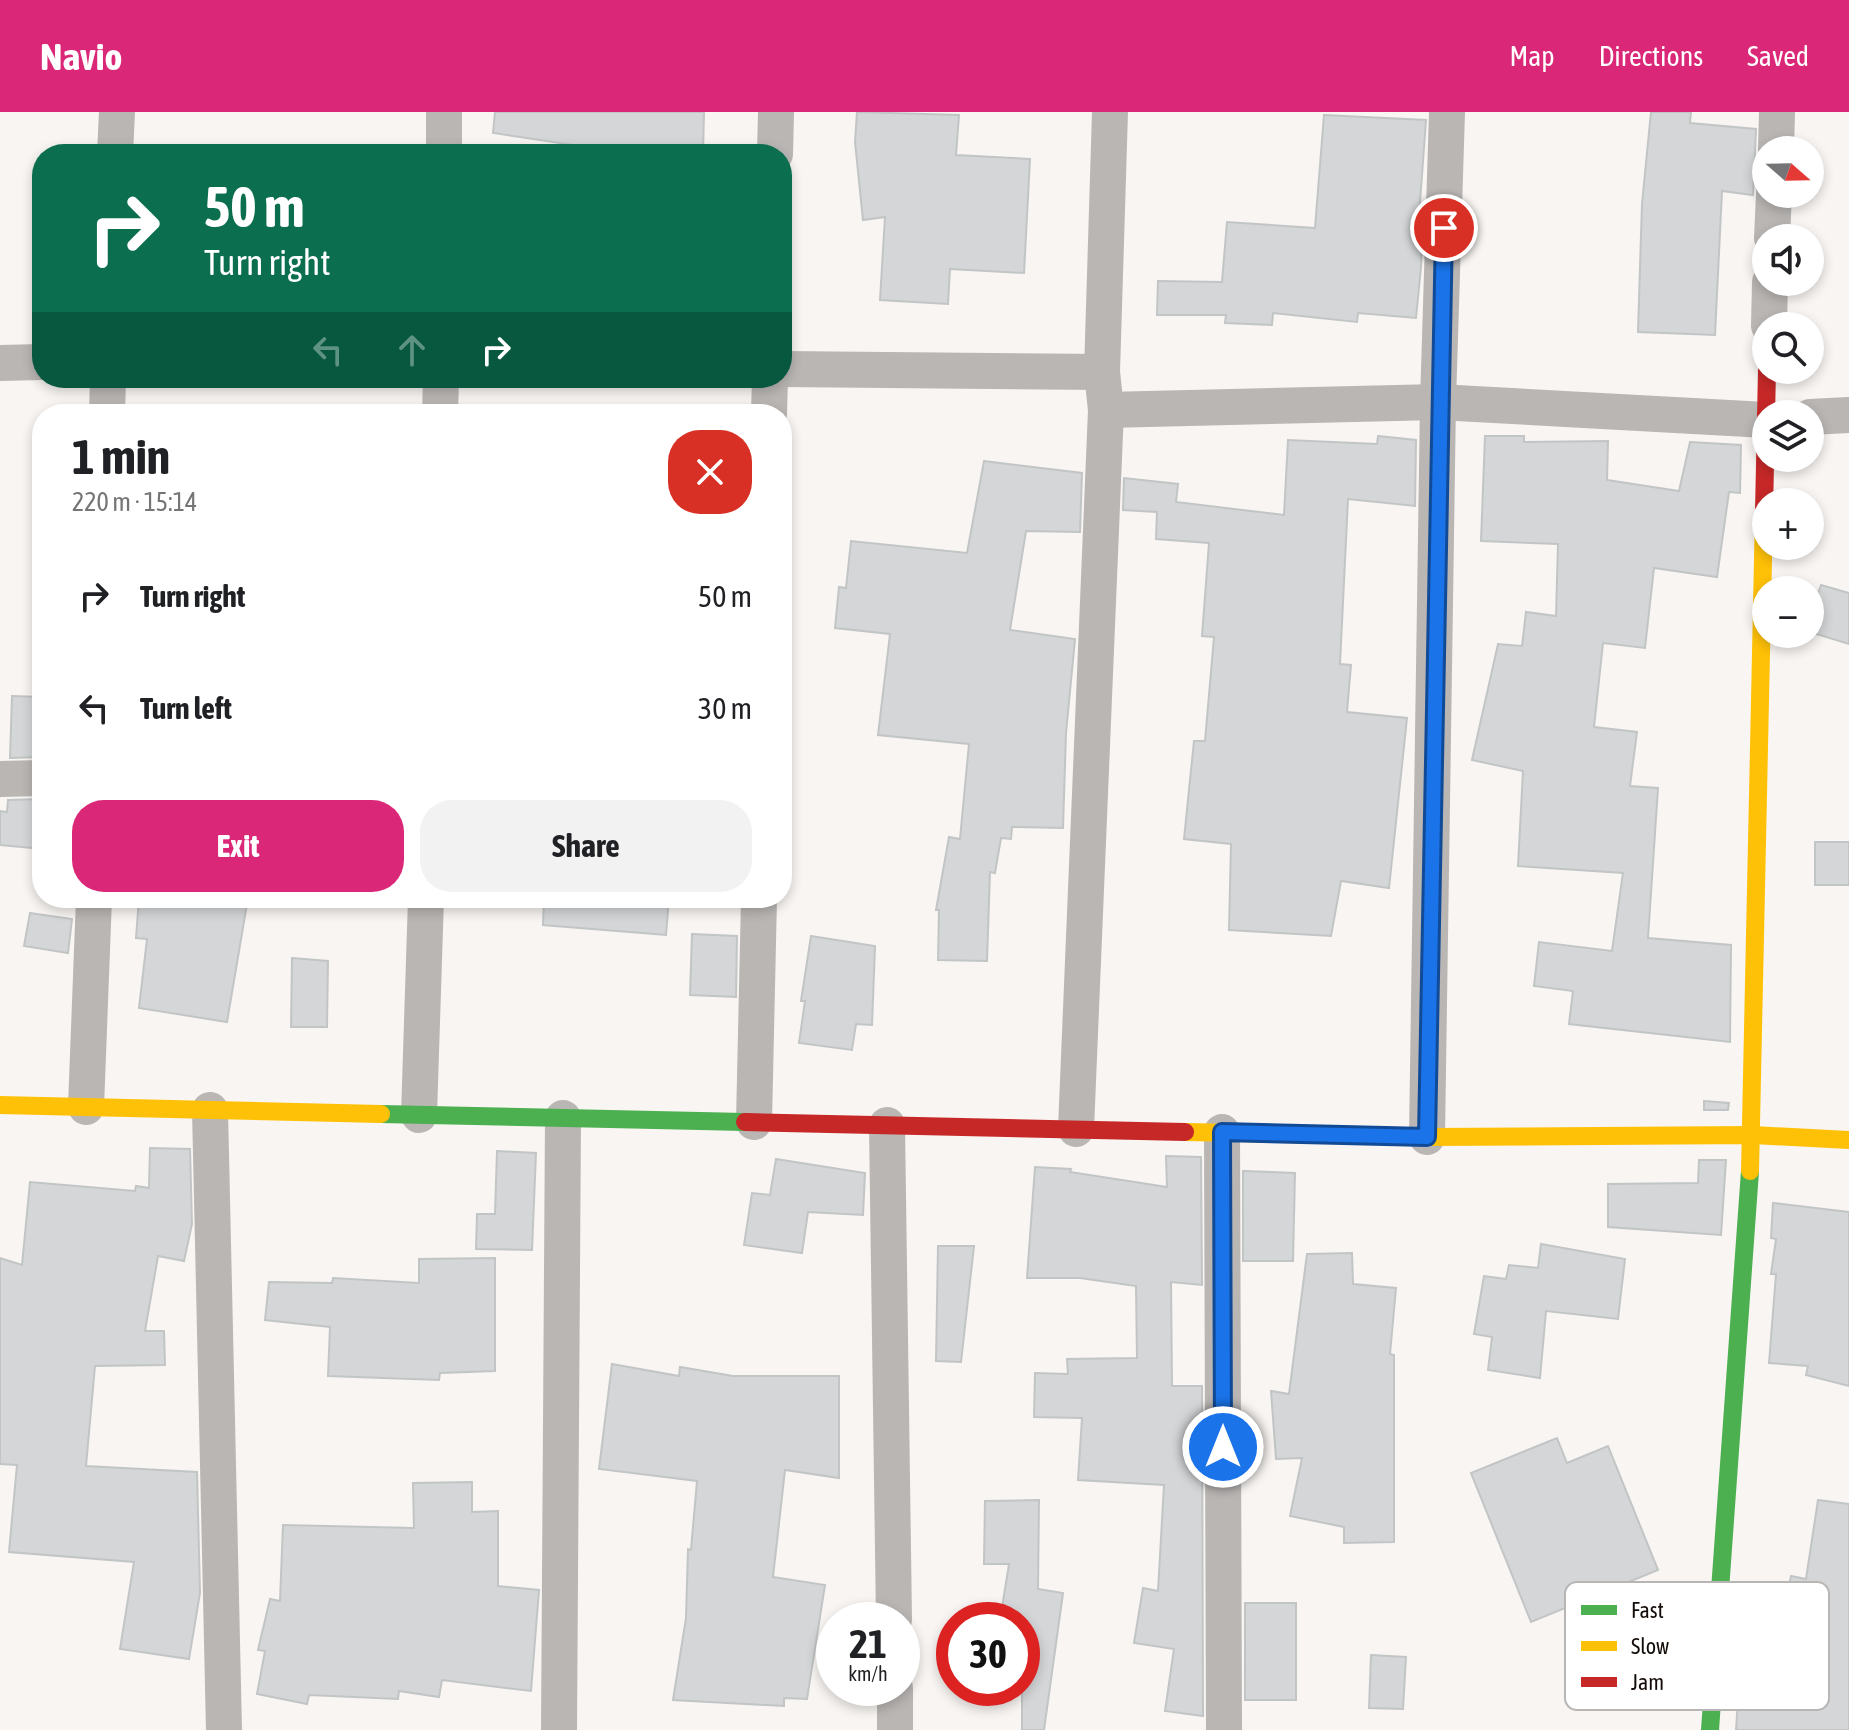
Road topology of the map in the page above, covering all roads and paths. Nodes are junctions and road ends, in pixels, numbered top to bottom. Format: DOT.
graph roads {
  1 [pos="117,112"];
  2 [pos="444,112"];
  3 [pos="776,112"];
  4 [pos="1110,112"];
  5 [pos="1447,112"];
  6 [pos="1777,112"];
  7 [pos="1776,136"];
  8 [pos="115,144"];
  9 [pos="444,144"];
  10 [pos="775,144"];
  11 [pos="32,362"];
  12 [pos="0,363"];
  13 [pos="792,369"];
  14 [pos="1102,372"];
  15 [pos="1438,402"];
  16 [pos="1106,410"];
  17 [pos="1849,415"];
  18 [pos="1824,416"];
  19 [pos="1752,419"];
  20 [pos="1765,472"];
  21 [pos="32,778"];
  22 [pos="0,779"];
  23 [pos="94,908"];
  24 [pos="426,908"];
  25 [pos="759,908"];
  26 [pos="0,1105"];
  27 [pos="86,1107"];
  28 [pos="210,1110"];
  29 [pos="419,1115"];
  30 [pos="563,1118"];
  31 [pos="754,1122"];
  32 [pos="887,1125"];
  33 [pos="1076,1129"];
  34 [pos="1222,1132"];
  35 [pos="1753,1135"];
  36 [pos="1427,1137"];
  37 [pos="1849,1140"];
  38 [pos="1721,1582"];
  39 [pos="894,1602"];
  40 [pos="895,1706"];
  41 [pos="1711,1710"];
  42 [pos="224,1730"];
  43 [pos="559,1730"];
  44 [pos="895,1730"];
  45 [pos="1224,1730"];
  46 [pos="1710,1730"];
  1 -- 8 [label="street"];
  2 -- 9 [label="street"];
  3 -- 10 [label="street"];
  4 -- 14 [label="street"];
  5 -- 15 [label="street"];
  6 -- 7 [label="street"];
  11 -- 12 [label="street"];
  13 -- 14 [label="street"];
  14 -- 16 [label="street"];
  15 -- 16 [label="street"];
  15 -- 19 [label="street"];
  15 -- 36 [label="street"];
  16 -- 33 [label="street"];
  17 -- 18 [label="street"];
  20 -- 35 [label="street"];
  21 -- 22 [label="street"];
  23 -- 27 [label="street"];
  24 -- 29 [label="street"];
  25 -- 31 [label="street"];
  26 -- 27 [label="street"];
  27 -- 28 [label="street"];
  28 -- 29 [label="street"];
  28 -- 42 [label="street"];
  29 -- 30 [label="street"];
  30 -- 31 [label="street"];
  30 -- 43 [label="street"];
  31 -- 32 [label="street"];
  32 -- 33 [label="street"];
  32 -- 39 [label="street"];
  33 -- 34 [label="street"];
  34 -- 36 [label="street"];
  34 -- 45 [label="street"];
  35 -- 36 [label="street"];
  35 -- 37 [label="street"];
  35 -- 38 [label="street"];
  40 -- 44 [label="street"];
  41 -- 46 [label="street"];
}
